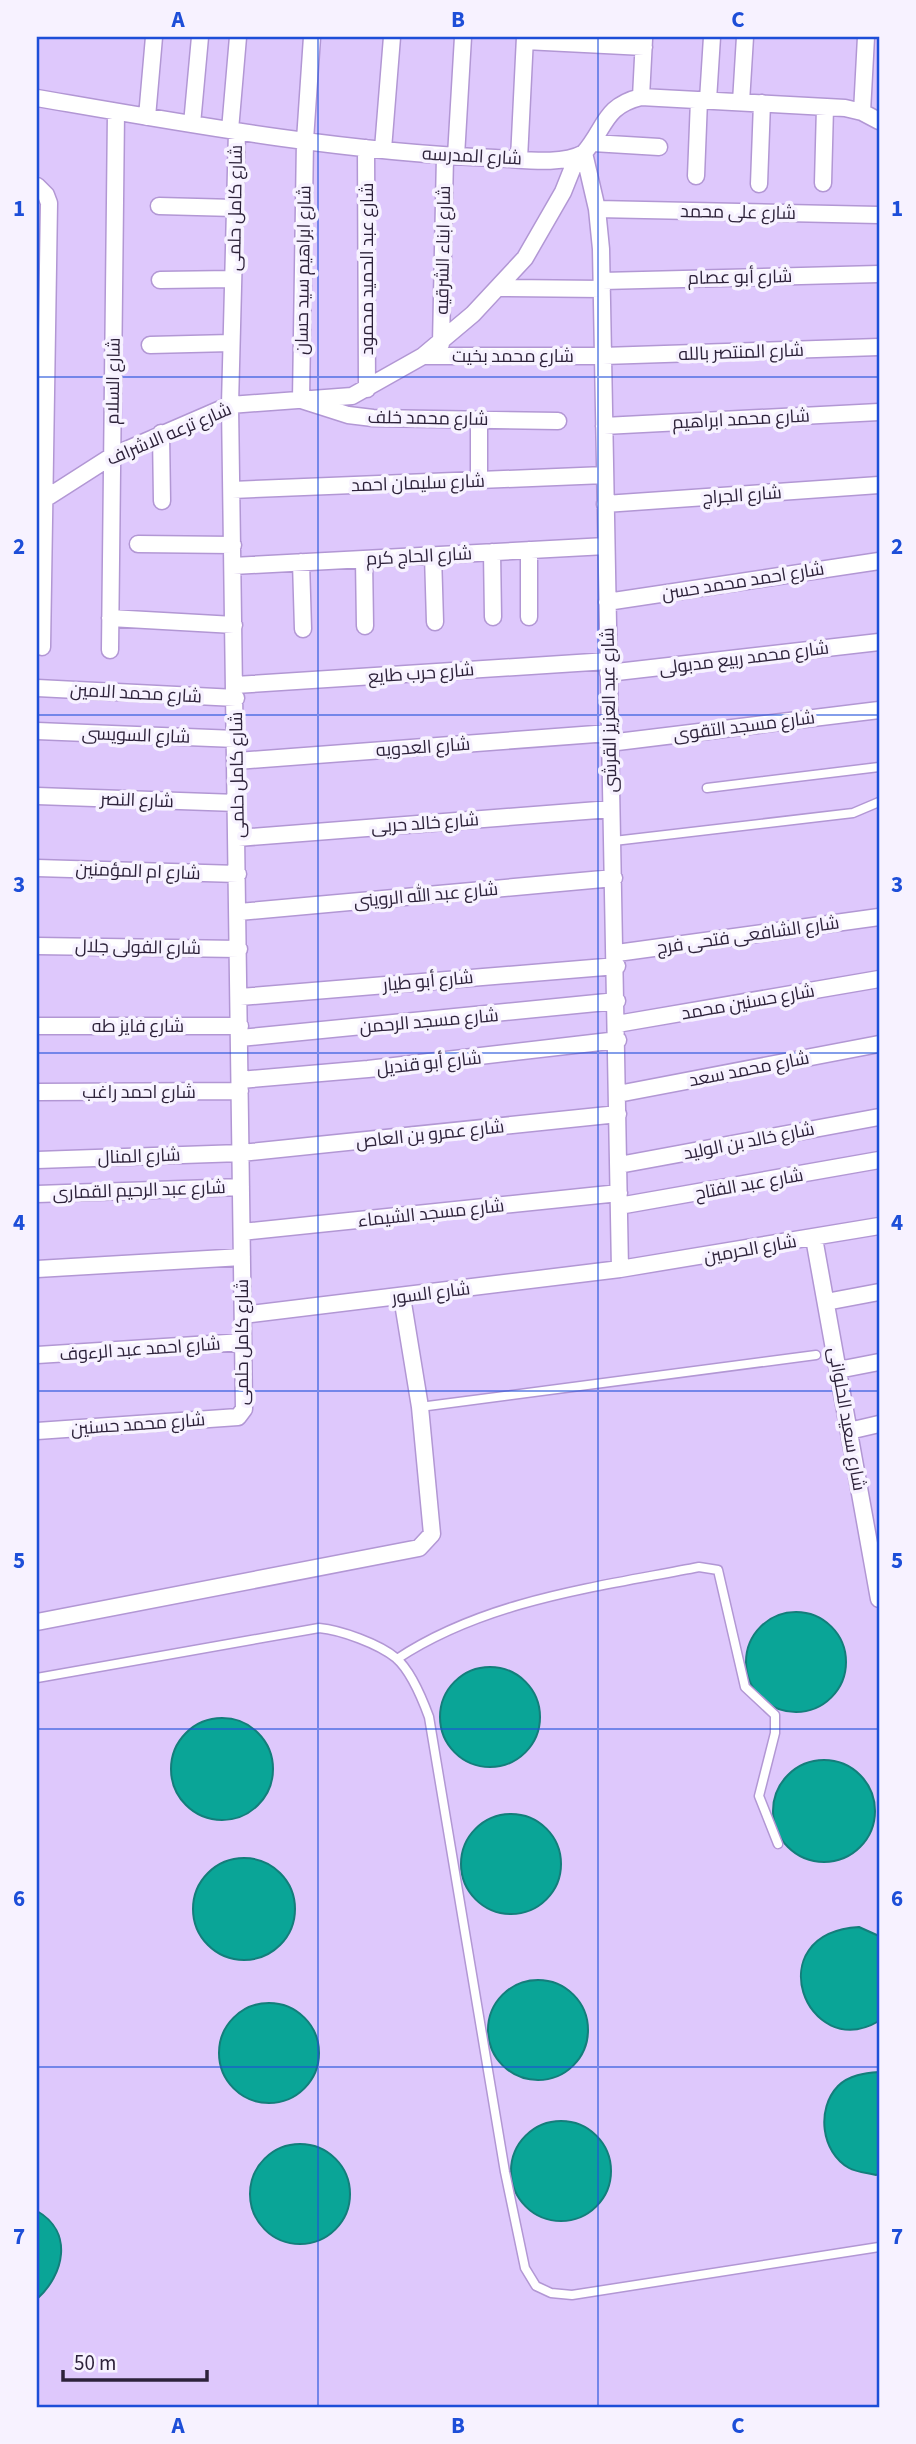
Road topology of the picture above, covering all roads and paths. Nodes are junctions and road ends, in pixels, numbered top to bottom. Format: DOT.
graph roads {
  1 [pos="154,37"];
  2 [pos="200,37"];
  3 [pos="238,37"];
  4 [pos="312,37"];
  5 [pos="392,37"];
  6 [pos="463,37"];
  7 [pos="712,37"];
  8 [pos="745,37"];
  9 [pos="866,37"];
  10 [pos="525,39"];
  11 [pos="644,42"];
  12 [pos="641,97"];
  13 [pos="37,98"];
  14 [pos="704,100"];
  15 [pos="741,102"];
  16 [pos="762,103"];
  17 [pos="825,107"];
  18 [pos="116,111"];
  19 [pos="862,112"];
  20 [pos="146,117"];
  21 [pos="879,121"];
  22 [pos="192,124"];
  23 [pos="233,131"];
  24 [pos="305,141"];
  25 [pos="659,147"];
  26 [pos="366,148"];
  27 [pos="383,149"];
  28 [pos="585,151"];
  29 [pos="450,156"];
  30 [pos="519,159"];
  31 [pos="696,176"];
  32 [pos="823,183"];
  33 [pos="759,184"];
  34 [pos="37,186"];
  35 [pos="159,205"];
  36 [pos="235,208"];
  37 [pos="597,209"];
  38 [pos="879,215"];
  39 [pos="879,274"];
  40 [pos="233,279"];
  41 [pos="160,280"];
  42 [pos="602,285"];
  43 [pos="499,288"];
  44 [pos="231,343"];
  45 [pos="441,344"];
  46 [pos="150,345"];
  47 [pos="879,347"];
  48 [pos="424,356"];
  49 [pos="603,356"];
  50 [pos="367,389"];
  51 [pos="301,400"];
  52 [pos="230,405"];
  53 [pos="879,412"];
  54 [pos="479,419"];
  55 [pos="558,421"];
  56 [pos="604,426"];
  57 [pos="161,433"];
  58 [pos="112,456"];
  59 [pos="605,475"];
  60 [pos="479,480"];
  61 [pos="879,485"];
  62 [pos="232,490"];
  63 [pos="162,500"];
  64 [pos="40,502"];
  65 [pos="605,504"];
  66 [pos="138,544"];
  67 [pos="233,545"];
  68 [pos="606,546"];
  69 [pos="529,550"];
  70 [pos="492,552"];
  71 [pos="433,555"];
  72 [pos="364,559"];
  73 [pos="879,561"];
  74 [pos="302,562"];
  75 [pos="233,566"];
  76 [pos="607,602"];
  77 [pos="493,617"];
  78 [pos="529,617"];
  79 [pos="110,618"];
  80 [pos="435,622"];
  81 [pos="234,625"];
  82 [pos="365,626"];
  83 [pos="303,629"];
  84 [pos="879,642"];
  85 [pos="42,647"];
  86 [pos="110,650"];
  87 [pos="608,667"];
  88 [pos="37,688"];
  89 [pos="235,692"];
  90 [pos="879,710"];
  91 [pos="37,731"];
  92 [pos="609,738"];
  93 [pos="236,739"];
  94 [pos="236,761"];
  95 [pos="879,767"];
  96 [pos="707,788"];
  97 [pos="37,796"];
  98 [pos="879,802"];
  99 [pos="237,803"];
  100 [pos="611,809"];
  101 [pos="238,838"];
  102 [pos="614,841"];
  103 [pos="37,868"];
  104 [pos="238,874"];
  105 [pos="614,878"];
  106 [pos="239,912"];
  107 [pos="879,917"];
  108 [pos="37,946"];
  109 [pos="239,949"];
  110 [pos="617,960"];
  111 [pos="879,979"];
  112 [pos="240,997"];
  113 [pos="617,1001"];
  114 [pos="37,1026"];
  115 [pos="240,1032"];
  116 [pos="618,1032"];
  117 [pos="879,1044"];
  118 [pos="240,1086"];
  119 [pos="37,1092"];
  120 [pos="618,1094"];
  121 [pos="618,1114"];
  122 [pos="879,1116"];
  123 [pos="241,1153"];
  124 [pos="37,1160"];
  125 [pos="879,1160"];
  126 [pos="619,1165"];
  127 [pos="241,1187"];
  128 [pos="37,1194"];
  129 [pos="619,1200"];
  130 [pos="879,1226"];
  131 [pos="242,1233"];
  132 [pos="814,1238"];
  133 [pos="242,1257"];
  134 [pos="37,1269"];
  135 [pos="620,1269"];
  136 [pos="879,1292"];
  137 [pos="402,1297"];
  138 [pos="825,1302"];
  139 [pos="243,1315"];
  140 [pos="243,1342"];
  141 [pos="816,1355"];
  142 [pos="37,1356"];
  143 [pos="879,1362"];
  144 [pos="838,1370"];
  145 [pos="420,1407"];
  146 [pos="238,1417"];
  147 [pos="879,1424"];
  148 [pos="37,1431"];
  149 [pos="849,1431"];
  150 [pos="872,1514"];
  151 [pos="879,1596"];
  152 [pos="37,1622"];
  153 [pos="397,1659"];
  154 [pos="37,1678"];
  155 [pos="778,1844"];
  156 [pos="879,2247"];
  1 -- 20 [label="street"];
  2 -- 22 [label="street"];
  3 -- 23 [label="street, شارع كامل حلمى"];
  4 -- 24 [label="street"];
  5 -- 27 [label="street"];
  6 -- 29 [label="street, شارع ابناء الشرقيه"];
  7 -- 14 [label="street"];
  8 -- 15 [label="street"];
  9 -- 19 [label="street"];
  10 -- 11 [label="street"];
  10 -- 30 [label="street"];
  11 -- 12 [label="street"];
  12 -- 14 [label="street"];
  12 -- 28 [label="street"];
  13 -- 18 [label="street, شارع المدرسه"];
  14 -- 15 [label="street"];
  14 -- 31 [label="street"];
  15 -- 16 [label="street"];
  16 -- 17 [label="street"];
  16 -- 33 [label="street"];
  17 -- 19 [label="street"];
  17 -- 32 [label="street"];
  18 -- 20 [label="street, شارع المدرسه"];
  18 -- 58 [label="street, شارع السلام"];
  19 -- 21 [label="street"];
  20 -- 22 [label="street, شارع المدرسه"];
  22 -- 23 [label="street, شارع المدرسه"];
  23 -- 24 [label="street, شارع المدرسه"];
  23 -- 36 [label="street, شارع كامل حلمى"];
  24 -- 26 [label="street, شارع المدرسه"];
  24 -- 51 [label="street, شارع ابراهيم سيد حسان"];
  25 -- 28 [label="street, شارع المدرسه"];
  26 -- 27 [label="street, شارع المدرسه"];
  26 -- 50 [label="street, شارع عبد الحميد محمود"];
  27 -- 29 [label="street, شارع المدرسه"];
  28 -- 30 [label="street, شارع المدرسه"];
  28 -- 37 [label="street, شارع عبد العزيز القرشى"];
  28 -- 43 [label="street, شارع ترعه الاشراف"];
  29 -- 30 [label="street, شارع المدرسه"];
  29 -- 45 [label="street, شارع ابناء الشرقيه"];
  34 -- 64 [label="street"];
  35 -- 36 [label="street"];
  36 -- 40 [label="street, شارع كامل حلمى"];
  37 -- 38 [label="street, شارع على محمد"];
  37 -- 42 [label="street, شارع عبد العزيز القرشى"];
  39 -- 42 [label="street, شارع أبو عصام"];
  40 -- 41 [label="street"];
  40 -- 44 [label="street, شارع كامل حلمى"];
  42 -- 43 [label="street, شارع أبو عصام"];
  42 -- 49 [label="street, شارع عبد العزيز القرشى"];
  43 -- 45 [label="street, شارع ترعه الاشراف"];
  44 -- 46 [label="street"];
  44 -- 52 [label="street, شارع كامل حلمى"];
  45 -- 48 [label="street, شارع ترعه الاشراف"];
  47 -- 49 [label="street, شارع المنتصر بالله"];
  48 -- 49 [label="street, شارع محمد بخيت"];
  48 -- 50 [label="street, شارع ترعه الاشراف"];
  49 -- 56 [label="street, شارع عبد العزيز القرشى"];
  50 -- 51 [label="street, شارع ترعه الاشراف"];
  51 -- 52 [label="street, شارع ترعه الاشراف"];
  51 -- 54 [label="street, شارع محمد خلف"];
  52 -- 57 [label="street, شارع ترعه الاشراف"];
  52 -- 62 [label="street, شارع كامل حلمى"];
  53 -- 56 [label="street, شارع محمد ابراهيم"];
  54 -- 55 [label="street, شارع محمد خلف"];
  54 -- 60 [label="street"];
  56 -- 59 [label="street, شارع عبد العزيز القرشى"];
  57 -- 58 [label="street, شارع ترعه الاشراف"];
  57 -- 63 [label="street"];
  58 -- 64 [label="street, شارع ترعه الاشراف"];
  58 -- 79 [label="street, شارع السلام"];
  59 -- 60 [label="street, شارع سليمان احمد"];
  59 -- 65 [label="street, شارع عبد العزيز القرشى"];
  60 -- 62 [label="street, شارع سليمان احمد"];
  61 -- 65 [label="street, شارع الجراج"];
  62 -- 67 [label="street, شارع كامل حلمى"];
  64 -- 85 [label="street"];
  65 -- 68 [label="street, شارع عبد العزيز القرشى"];
  66 -- 67 [label="street"];
  67 -- 75 [label="street, شارع كامل حلمى"];
  68 -- 69 [label="street, شارع الحاج كرم"];
  68 -- 76 [label="street, شارع عبد العزيز القرشى"];
  69 -- 70 [label="street, شارع الحاج كرم"];
  69 -- 78 [label="street"];
  70 -- 71 [label="street, شارع الحاج كرم"];
  70 -- 77 [label="street"];
  71 -- 72 [label="street, شارع الحاج كرم"];
  71 -- 80 [label="street"];
  72 -- 74 [label="street, شارع الحاج كرم"];
  72 -- 82 [label="street"];
  73 -- 76 [label="street, شارع احمد محمد حسن"];
  74 -- 75 [label="street, شارع الحاج كرم"];
  74 -- 83 [label="street"];
  75 -- 81 [label="street, شارع كامل حلمى"];
  76 -- 87 [label="street, شارع عبد العزيز القرشى"];
  79 -- 81 [label="street"];
  79 -- 86 [label="street, شارع السلام"];
  81 -- 89 [label="street, شارع كامل حلمى"];
  84 -- 87 [label="street, شارع محمد ربيع مدبولى"];
  87 -- 89 [label="street, شارع حرب طايع"];
  87 -- 92 [label="street, شارع عبد العزيز القرشى"];
  88 -- 89 [label="street, شارع محمد الامين"];
  89 -- 93 [label="street, شارع كامل حلمى"];
  90 -- 92 [label="street, شارع مسجد التقوى"];
  91 -- 93 [label="street, شارع السويسى"];
  92 -- 94 [label="street, شارع العدويه"];
  92 -- 100 [label="street, شارع عبد العزيز القرشى"];
  93 -- 94 [label="street, شارع كامل حلمى"];
  94 -- 99 [label="street, شارع كامل حلمى"];
  95 -- 96 [label="lane"];
  97 -- 99 [label="street, شارع النصر"];
  98 -- 102 [label="lane"];
  99 -- 101 [label="street, شارع كامل حلمى"];
  100 -- 101 [label="street, شارع خالد حربى"];
  100 -- 102 [label="street, شارع عبد العزيز القرشى"];
  101 -- 104 [label="street, شارع كامل حلمى"];
  102 -- 105 [label="street, شارع عبد العزيز القرشى"];
  103 -- 104 [label="street, شارع ام المؤمنين"];
  104 -- 106 [label="street, شارع كامل حلمى"];
  105 -- 106 [label="street, شارع عبد الله الروينى"];
  105 -- 110 [label="street, شارع عبد العزيز القرشى"];
  106 -- 109 [label="street, شارع كامل حلمى"];
  107 -- 110 [label="street, شارع الشافعى فتحى فرج"];
  108 -- 109 [label="street, شارع الفولى جلال"];
  109 -- 112 [label="street, شارع كامل حلمى"];
  110 -- 112 [label="street, شارع أبو طيار"];
  110 -- 113 [label="street, شارع عبد العزيز القرشى"];
  111 -- 116 [label="street, شارع حسنين محمد"];
  112 -- 115 [label="street, شارع كامل حلمى"];
  113 -- 115 [label="street, شارع مسجد الرحمن"];
  113 -- 116 [label="street, شارع عبد العزيز القرشى"];
  114 -- 115 [label="street, شارع فايز طه"];
  115 -- 118 [label="street, شارع كامل حلمى"];
  116 -- 118 [label="street, شارع أبو قنديل"];
  116 -- 120 [label="street, شارع عبد العزيز القرشى"];
  117 -- 120 [label="street, شارع محمد سعد"];
  118 -- 119 [label="street, شارع احمد راغب"];
  118 -- 123 [label="street, شارع كامل حلمى"];
  120 -- 121 [label="street, شارع عبد العزيز القرشى"];
  121 -- 123 [label="street, شارع عمرو بن العاص"];
  121 -- 126 [label="street, شارع عبد العزيز القرشى"];
  122 -- 126 [label="street, شارع خالد بن الوليد"];
  123 -- 124 [label="street, شارع المنال"];
  123 -- 127 [label="street, شارع كامل حلمى"];
  125 -- 129 [label="street, شارع عبد الفتاح"];
  126 -- 129 [label="street, شارع عبد العزيز القرشى"];
  127 -- 128 [label="street, شارع عبد الرحيم القمارى"];
  127 -- 131 [label="street, شارع كامل حلمى"];
  129 -- 131 [label="street, شارع مسجد الشيماء"];
  129 -- 135 [label="street, شارع عبد العزيز القرشى"];
  130 -- 132 [label="street, شارع الحرمين"];
  131 -- 133 [label="street, شارع كامل حلمى"];
  132 -- 135 [label="street, شارع الحرمين"];
  132 -- 138 [label="street, شارع سعيد الحلوانى"];
  133 -- 134 [label="street"];
  133 -- 139 [label="street, شارع كامل حلمى"];
  135 -- 137 [label="street, شارع السور"];
  136 -- 138 [label="street"];
  137 -- 139 [label="street, شارع السور"];
  137 -- 145 [label="street"];
  138 -- 144 [label="street, شارع سعيد الحلوانى"];
  139 -- 140 [label="street, شارع كامل حلمى"];
  140 -- 142 [label="street, شارع احمد عبد الرءوف"];
  140 -- 146 [label="street, شارع كامل حلمى"];
  141 -- 145 [label="lane"];
  143 -- 144 [label="street"];
  144 -- 149 [label="street, شارع سعيد الحلوانى"];
  145 -- 152 [label="street"];
  146 -- 148 [label="street, شارع محمد حسنين"];
  147 -- 149 [label="street"];
  149 -- 150 [label="street, شارع سعيد الحلوانى"];
  150 -- 151 [label="street, شارع سعيد الحلوانى"];
  153 -- 154 [label="lane"];
  153 -- 155 [label="lane"];
  153 -- 156 [label="lane"];
}
